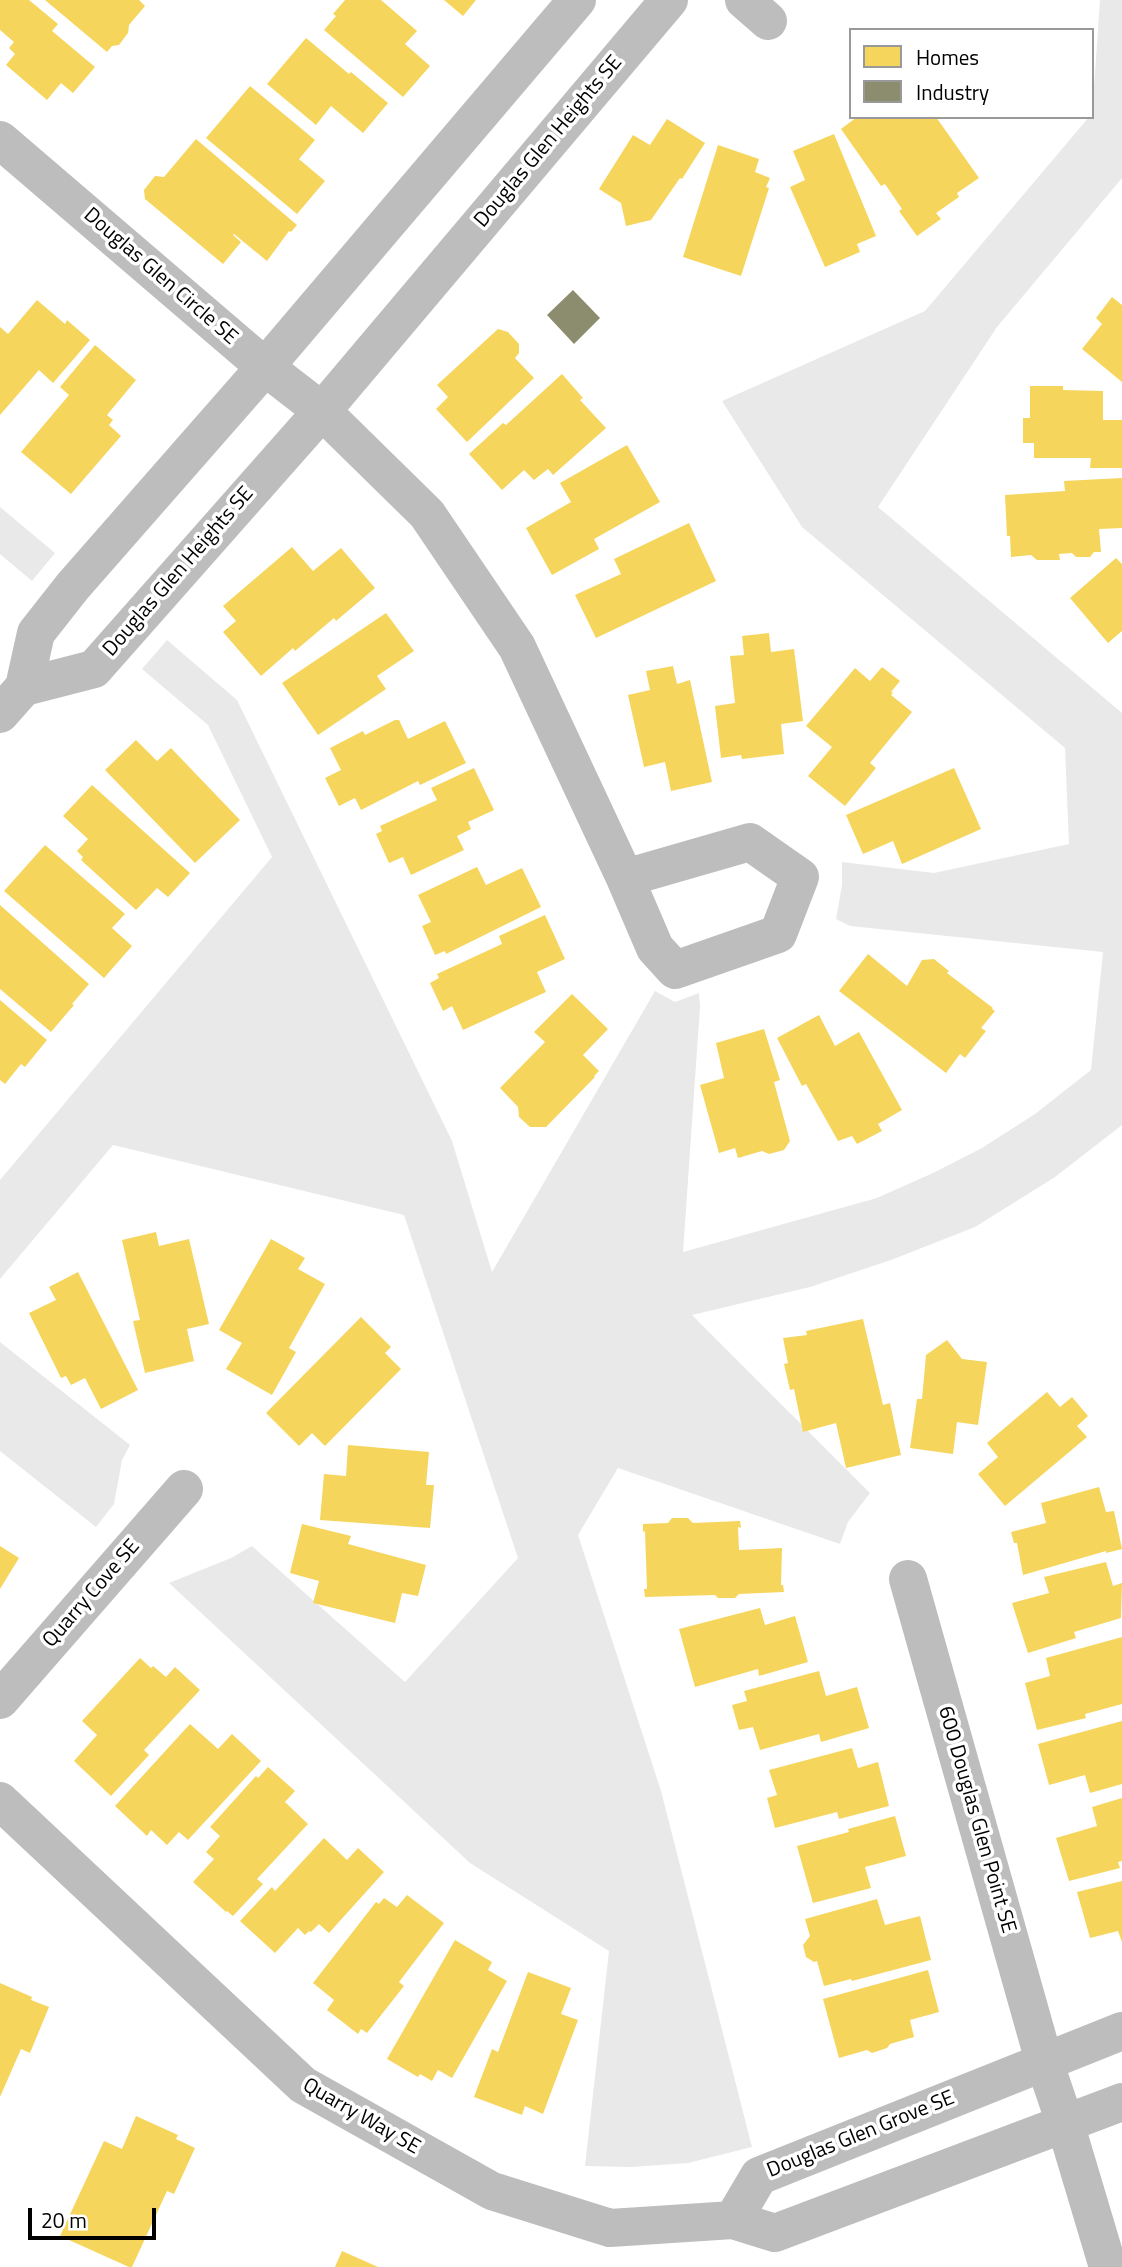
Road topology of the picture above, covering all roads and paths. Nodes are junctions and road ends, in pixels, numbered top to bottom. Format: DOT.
graph roads {
  1 [pos="577,0"];
  2 [pos="669,0"];
  3 [pos="0,141"];
  4 [pos="265,367"];
  5 [pos="321,411"];
  6 [pos="12,700"];
  7 [pos="625,878"];
  8 [pos="184,1489"];
  9 [pos="908,1578"];
  10 [pos="0,1700"];
  11 [pos="0,1801"];
  12 [pos="1122,2031"];
  13 [pos="1044,2061"];
  14 [pos="1122,2102"];
  15 [pos="1065,2123"];
  16 [pos="733,2220"];
  17 [pos="1108,2267"];
  1 -- 4 [label="street, Douglas Glen Heights SE"];
  2 -- 5 [label="street, Douglas Glen Heights SE"];
  3 -- 4 [label="street, Douglas Glen Circle SE"];
  4 -- 5 [label="street, Douglas Glen Circle SE"];
  4 -- 6 [label="street, Douglas Glen Heights SE"];
  5 -- 6 [label="street, Douglas Glen Heights SE"];
  5 -- 7 [label="street, Douglas Glen Circle SE"];
  8 -- 10 [label="street, Quarry Cove SE"];
  9 -- 13 [label="street, 600 Douglas Glen Point SE"];
  11 -- 16 [label="street, Quarry Way SE"];
  12 -- 13 [label="street, Douglas Glen Grove SE"];
  13 -- 15 [label="street, 600 Douglas Glen Point SE"];
  13 -- 16 [label="street, Douglas Glen Grove SE"];
  14 -- 15 [label="street"];
  15 -- 16 [label="street"];
  15 -- 17 [label="street, 600 Douglas Glen Point SE"];
}
